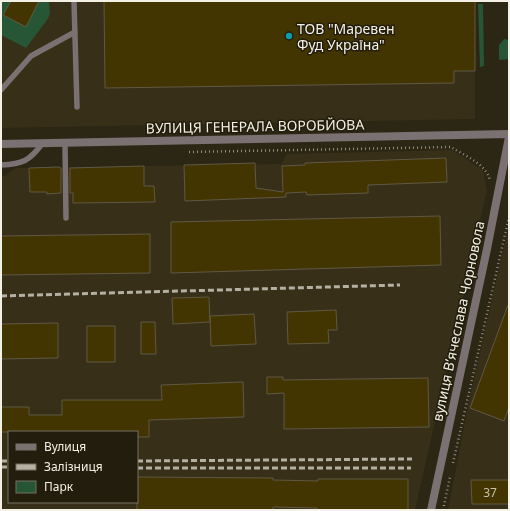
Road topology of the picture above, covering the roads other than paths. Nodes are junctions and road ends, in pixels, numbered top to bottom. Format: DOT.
graph roads {
  1 [pos="74,1"];
  2 [pos="74,32"];
  3 [pos="1,90"];
  4 [pos="77,107"];
  5 [pos="509,134"];
  6 [pos="509,137"];
  7 [pos="65,143"];
  8 [pos="1,144"];
  9 [pos="42,144"];
  10 [pos="1,165"];
  11 [pos="66,218"];
  12 [pos="431,510"];
  1 -- 2 [label="lane"];
  2 -- 3 [label="lane"];
  2 -- 4 [label="lane"];
  5 -- 7 [label="street, ВУЛИЦЯ ГЕНЕРАЛА ВОРОБЙОВА"];
  6 -- 12 [label="street, вулиця Вʼячеслава Чорновола"];
  7 -- 9 [label="street, ВУЛИЦЯ ГЕНЕРАЛА ВОРОБЙОВА"];
  7 -- 11 [label="lane"];
  8 -- 9 [label="street, ВУЛИЦЯ ГЕНЕРАЛА ВОРОБЙОВА"];
  9 -- 10 [label="lane"];
}
